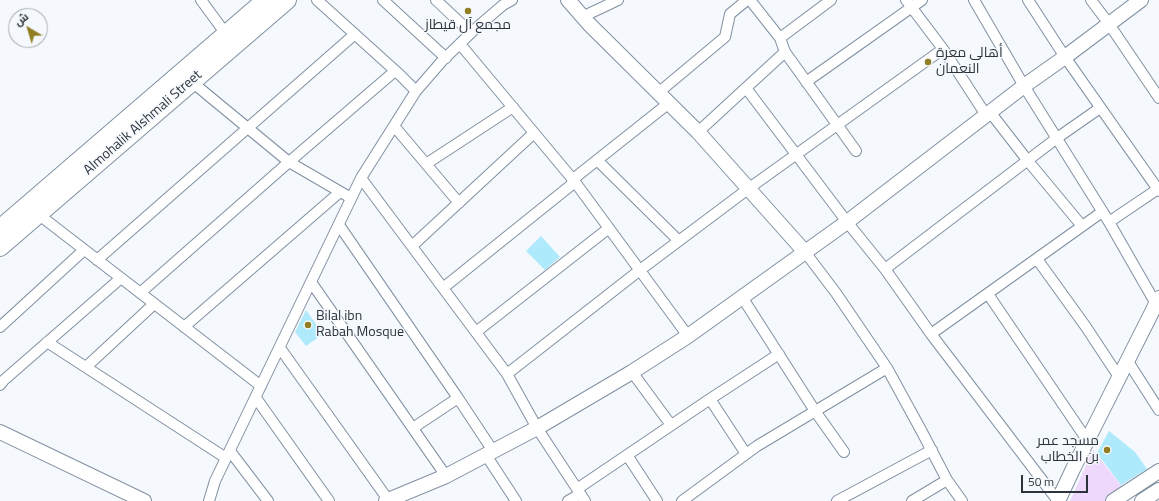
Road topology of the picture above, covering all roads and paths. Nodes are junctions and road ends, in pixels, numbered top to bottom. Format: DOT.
graph roads {
  1 [pos="201,0"];
  2 [pos="266,0"];
  3 [pos="287,0"];
  4 [pos="317,0"];
  5 [pos="384,0"];
  6 [pos="436,0"];
  7 [pos="568,0"];
  8 [pos="618,0"];
  9 [pos="746,0"];
  10 [pos="750,0"];
  11 [pos="832,0"];
  12 [pos="922,0"];
  13 [pos="974,0"];
  14 [pos="1028,0"];
  15 [pos="1091,0"];
  16 [pos="1141,0"];
  17 [pos="508,1"];
  18 [pos="909,4"];
  19 [pos="582,16"];
  20 [pos="1109,24"];
  21 [pos="471,33"];
  22 [pos="226,34"];
  23 [pos="355,34"];
  24 [pos="780,38"];
  25 [pos="460,44"];
  26 [pos="943,48"];
  27 [pos="785,52"];
  28 [pos="1065,57"];
  29 [pos="446,58"];
  30 [pos="396,71"];
  31 [pos="192,82"];
  32 [pos="806,82"];
  33 [pos="1024,86"];
  34 [pos="746,88"];
  35 [pos="416,91"];
  36 [pos="658,93"];
  37 [pos="1159,98"];
  38 [pos="669,103"];
  39 [pos="512,107"];
  40 [pos="1100,108"];
  41 [pos="988,113"];
  42 [pos="836,125"];
  43 [pos="394,126"];
  44 [pos="248,128"];
  45 [pos="698,132"];
  46 [pos="534,133"];
  47 [pos="1057,138"];
  48 [pos="856,151"];
  49 [pos="795,155"];
  50 [pos="597,160"];
  51 [pos="1028,161"];
  52 [pos="289,162"];
  53 [pos="426,164"];
  54 [pos="361,178"];
  55 [pos="574,181"];
  56 [pos="748,189"];
  57 [pos="1159,190"];
  58 [pos="340,192"];
  59 [pos="351,198"];
  60 [pos="459,203"];
  61 [pos="1102,212"];
  62 [pos="38,214"];
  63 [pos="847,222"];
  64 [pos="1109,222"];
  65 [pos="339,225"];
  66 [pos="1082,226"];
  67 [pos="609,228"];
  68 [pos="0,229"];
  69 [pos="679,241"];
  70 [pos="0,246"];
  71 [pos="412,246"];
  72 [pos="84,250"];
  73 [pos="805,252"];
  74 [pos="1037,259"];
  75 [pos="97,260"];
  76 [pos="885,269"];
  77 [pos="640,270"];
  78 [pos="121,278"];
  79 [pos="311,282"];
  80 [pos="443,288"];
  81 [pos="140,293"];
  82 [pos="988,294"];
  83 [pos="742,298"];
  84 [pos="1157,301"];
  85 [pos="154,304"];
  86 [pos="0,327"];
  87 [pos="184,327"];
  88 [pos="476,332"];
  89 [pos="931,334"];
  90 [pos="688,336"];
  91 [pos="47,342"];
  92 [pos="280,348"];
  93 [pos="779,354"];
  94 [pos="1127,360"];
  95 [pos="86,368"];
  96 [pos="887,368"];
  97 [pos="632,372"];
  98 [pos="507,374"];
  99 [pos="1119,377"];
  100 [pos="0,385"];
  101 [pos="261,386"];
  102 [pos="256,398"];
  103 [pos="458,398"];
  104 [pos="710,399"];
  105 [pos="1159,410"];
  106 [pos="815,411"];
  107 [pos="671,425"];
  108 [pos="413,428"];
  109 [pos="537,428"];
  110 [pos="0,432"];
  111 [pos="1087,440"];
  112 [pos="932,450"];
  113 [pos="844,452"];
  114 [pos="490,453"];
  115 [pos="228,454"];
  116 [pos="746,454"];
  117 [pos="627,455"];
  118 [pos="1159,471"];
  119 [pos="446,476"];
  120 [pos="947,480"];
  121 [pos="1159,490"];
  122 [pos="580,494"];
  123 [pos="144,501"];
  124 [pos="209,501"];
  125 [pos="268,501"];
  126 [pos="329,501"];
  127 [pos="388,501"];
  128 [pos="516,501"];
  129 [pos="568,501"];
  130 [pos="657,501"];
  131 [pos="682,501"];
  132 [pos="837,501"];
  133 [pos="912,501"];
  134 [pos="962,501"];
  135 [pos="1058,501"];
  136 [pos="1113,501"];
  137 [pos="1142,501"];
  1 -- 22 [label="street"];
  2 -- 22 [label="highway, Almohalik Alshmali Street"];
  3 -- 31 [label="highway, Almohalik Alshmali Street"];
  4 -- 23 [label="street"];
  5 -- 29 [label="street"];
  6 -- 21 [label="street"];
  7 -- 19 [label="street"];
  8 -- 19 [label="street"];
  9 -- 36 [label="street"];
  10 -- 24 [label="street"];
  11 -- 24 [label="street"];
  12 -- 18 [label="street"];
  13 -- 33 [label="street"];
  14 -- 28 [label="street"];
  15 -- 20 [label="street"];
  16 -- 20 [label="street"];
  17 -- 21 [label="street"];
  18 -- 26 [label="street"];
  18 -- 32 [label="street"];
  19 -- 36 [label="street"];
  20 -- 28 [label="street"];
  20 -- 37 [label="street"];
  21 -- 25 [label="street"];
  22 -- 68 [label="highway, Almohalik Alshmali Street"];
  23 -- 30 [label="street"];
  23 -- 44 [label="street"];
  24 -- 27 [label="street"];
  25 -- 29 [label="street"];
  25 -- 39 [label="street"];
  26 -- 41 [label="street"];
  26 -- 42 [label="street"];
  27 -- 32 [label="street"];
  27 -- 34 [label="street"];
  28 -- 33 [label="street"];
  28 -- 40 [label="street"];
  29 -- 35 [label="street"];
  30 -- 35 [label="street"];
  30 -- 52 [label="street"];
  31 -- 44 [label="street"];
  31 -- 62 [label="highway, Almohalik Alshmali Street"];
  32 -- 42 [label="street"];
  33 -- 41 [label="street"];
  33 -- 47 [label="street"];
  34 -- 45 [label="street"];
  34 -- 49 [label="street"];
  35 -- 43 [label="street"];
  36 -- 38 [label="street"];
  38 -- 45 [label="street"];
  38 -- 50 [label="street"];
  39 -- 46 [label="street"];
  39 -- 53 [label="street"];
  40 -- 47 [label="street"];
  40 -- 57 [label="street"];
  41 -- 51 [label="street"];
  41 -- 63 [label="street"];
  42 -- 48 [label="street"];
  42 -- 49 [label="street"];
  43 -- 53 [label="street"];
  43 -- 54 [label="street"];
  44 -- 52 [label="street"];
  44 -- 75 [label="street"];
  45 -- 56 [label="street"];
  46 -- 55 [label="street"];
  46 -- 60 [label="street"];
  47 -- 51 [label="street"];
  47 -- 61 [label="street"];
  49 -- 56 [label="street"];
  49 -- 63 [label="street"];
  50 -- 55 [label="street"];
  50 -- 69 [label="street"];
  51 -- 66 [label="street"];
  51 -- 76 [label="street"];
  52 -- 58 [label="street"];
  52 -- 81 [label="street"];
  53 -- 60 [label="street"];
  54 -- 59 [label="street"];
  54 -- 71 [label="street"];
  55 -- 67 [label="street"];
  55 -- 80 [label="street"];
  56 -- 69 [label="street"];
  56 -- 73 [label="street"];
  57 -- 64 [label="street"];
  58 -- 59 [label="street"];
  58 -- 87 [label="street"];
  59 -- 65 [label="street"];
  60 -- 71 [label="street"];
  61 -- 64 [label="street"];
  61 -- 66 [label="street"];
  62 -- 70 [label="highway, Almohalik Alshmali Street"];
  62 -- 72 [label="street"];
  63 -- 73 [label="street"];
  63 -- 76 [label="street"];
  64 -- 84 [label="street"];
  65 -- 79 [label="street"];
  65 -- 103 [label="street"];
  66 -- 74 [label="street"];
  67 -- 77 [label="street"];
  67 -- 88 [label="street"];
  69 -- 77 [label="street"];
  71 -- 80 [label="street"];
  72 -- 75 [label="street"];
  72 -- 86 [label="street"];
  73 -- 83 [label="street"];
  73 -- 96 [label="street"];
  74 -- 82 [label="street"];
  74 -- 99 [label="street"];
  75 -- 78 [label="street"];
  76 -- 89 [label="street"];
  77 -- 90 [label="street"];
  77 -- 98 [label="street"];
  78 -- 81 [label="street"];
  78 -- 91 [label="street"];
  79 -- 92 [label="street"];
  79 -- 108 [label="street"];
  80 -- 88 [label="street"];
  81 -- 85 [label="street"];
  82 -- 89 [label="street"];
  82 -- 111 [label="street"];
  83 -- 90 [label="street"];
  83 -- 93 [label="street"];
  84 -- 94 [label="street"];
  85 -- 87 [label="street"];
  85 -- 95 [label="street"];
  87 -- 101 [label="street"];
  88 -- 98 [label="street"];
  89 -- 135 [label="street"];
  90 -- 97 [label="street"];
  91 -- 95 [label="street"];
  91 -- 100 [label="street"];
  92 -- 101 [label="street"];
  92 -- 127 [label="street"];
  93 -- 104 [label="street"];
  93 -- 106 [label="street"];
  94 -- 99 [label="street"];
  94 -- 105 [label="street"];
  95 -- 115 [label="street"];
  96 -- 106 [label="street"];
  96 -- 112 [label="street"];
  97 -- 107 [label="street"];
  97 -- 109 [label="street"];
  98 -- 109 [label="street"];
  99 -- 111 [label="street"];
  101 -- 102 [label="street"];
  102 -- 115 [label="street"];
  102 -- 126 [label="street"];
  103 -- 108 [label="street"];
  103 -- 114 [label="street"];
  104 -- 107 [label="street"];
  104 -- 116 [label="street"];
  106 -- 113 [label="street"];
  106 -- 116 [label="street"];
  107 -- 117 [label="street"];
  108 -- 119 [label="street"];
  109 -- 114 [label="street"];
  109 -- 122 [label="street"];
  110 -- 123 [label="street"];
  111 -- 135 [label="street"];
  112 -- 120 [label="street"];
  112 -- 132 [label="street"];
  114 -- 119 [label="street"];
  114 -- 128 [label="street"];
  115 -- 124 [label="street"];
  115 -- 125 [label="street"];
  116 -- 131 [label="street"];
  117 -- 122 [label="street"];
  117 -- 130 [label="street"];
  118 -- 136 [label="street"];
  119 -- 127 [label="street"];
  120 -- 133 [label="street"];
  120 -- 134 [label="street"];
  121 -- 137 [label="street"];
  122 -- 129 [label="street"];
}
